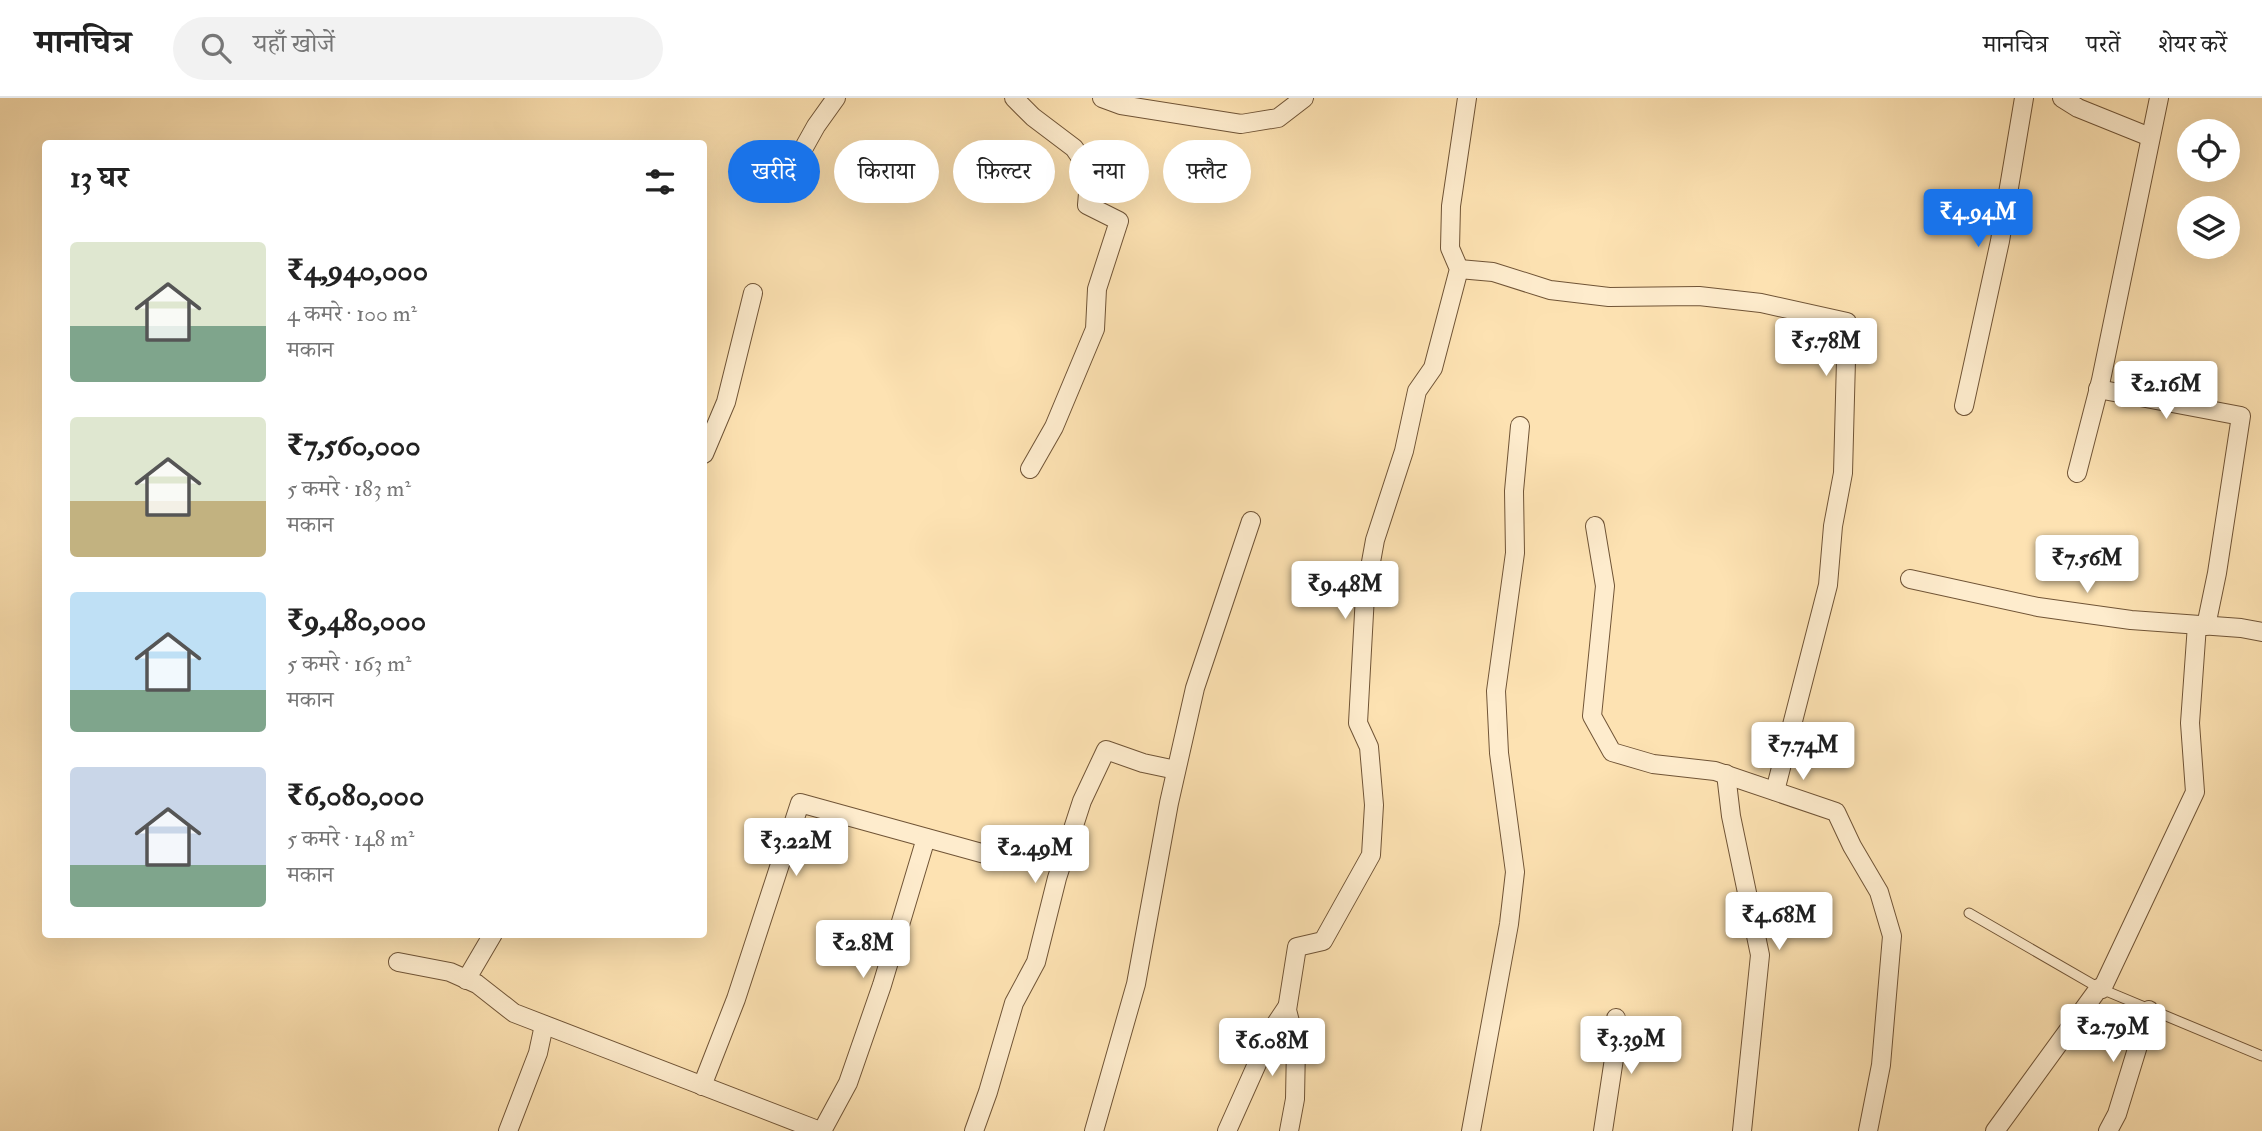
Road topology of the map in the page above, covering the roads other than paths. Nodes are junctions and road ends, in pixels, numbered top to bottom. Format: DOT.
graph roads {
  1 [pos="836,98"];
  2 [pos="1014,98"];
  3 [pos="1102,98"];
  4 [pos="1304,98"];
  5 [pos="1467,98"];
  6 [pos="2024,98"];
  7 [pos="2062,98"];
  8 [pos="2159,98"];
  9 [pos="2150,137"];
  10 [pos="808,140"];
  11 [pos="1460,269"];
  12 [pos="753,293"];
  13 [pos="2098,389"];
  14 [pos="1964,406"];
  15 [pos="1520,426"];
  16 [pos="707,447"];
  17 [pos="1030,469"];
  18 [pos="2077,473"];
  19 [pos="1251,521"];
  20 [pos="1595,526"];
  21 [pos="1910,579"];
  22 [pos="2202,625"];
  23 [pos="2262,632"];
  24 [pos="1177,770"];
  25 [pos="1726,774"];
  26 [pos="1776,791"];
  27 [pos="926,838"];
  28 [pos="985,854"];
  29 [pos="1969,913"];
  30 [pos="491,938"];
  31 [pos="398,962"];
  32 [pos="466,980"];
  33 [pos="2101,989"];
  34 [pos="1287,1007"];
  35 [pos="2149,1010"];
  36 [pos="1616,1018"];
  37 [pos="544,1025"];
  38 [pos="2262,1056"];
  39 [pos="702,1086"];
  40 [pos="776,1123"];
  41 [pos="508,1131"];
  42 [pos="821,1131"];
  43 [pos="974,1131"];
  44 [pos="1094,1131"];
  45 [pos="1227,1131"];
  46 [pos="1289,1131"];
  47 [pos="1471,1131"];
  48 [pos="1603,1131"];
  49 [pos="1742,1131"];
  50 [pos="1868,1131"];
  51 [pos="1995,1131"];
  52 [pos="2108,1131"];
  1 -- 10 [label="street"];
  2 -- 17 [label="street"];
  3 -- 4 [label="street"];
  5 -- 11 [label="street"];
  6 -- 14 [label="street"];
  7 -- 9 [label="street"];
  8 -- 9 [label="street"];
  9 -- 13 [label="street"];
  11 -- 26 [label="street"];
  11 -- 34 [label="street"];
  12 -- 16 [label="street"];
  13 -- 18 [label="street"];
  13 -- 22 [label="street"];
  15 -- 47 [label="street"];
  19 -- 24 [label="street"];
  20 -- 25 [label="street"];
  21 -- 22 [label="street"];
  22 -- 23 [label="street"];
  22 -- 33 [label="street"];
  24 -- 43 [label="street"];
  24 -- 44 [label="street"];
  25 -- 26 [label="street"];
  25 -- 49 [label="street"];
  26 -- 50 [label="street"];
  27 -- 28 [label="street"];
  27 -- 39 [label="street"];
  27 -- 42 [label="street"];
  29 -- 33 [label="lane"];
  30 -- 32 [label="street"];
  31 -- 32 [label="street"];
  32 -- 37 [label="street"];
  33 -- 35 [label="lane"];
  33 -- 51 [label="street"];
  34 -- 45 [label="street"];
  34 -- 46 [label="street"];
  35 -- 38 [label="lane"];
  35 -- 52 [label="street"];
  36 -- 48 [label="street"];
  37 -- 39 [label="street"];
  37 -- 41 [label="street"];
  39 -- 40 [label="street"];
  40 -- 42 [label="street"];
}
